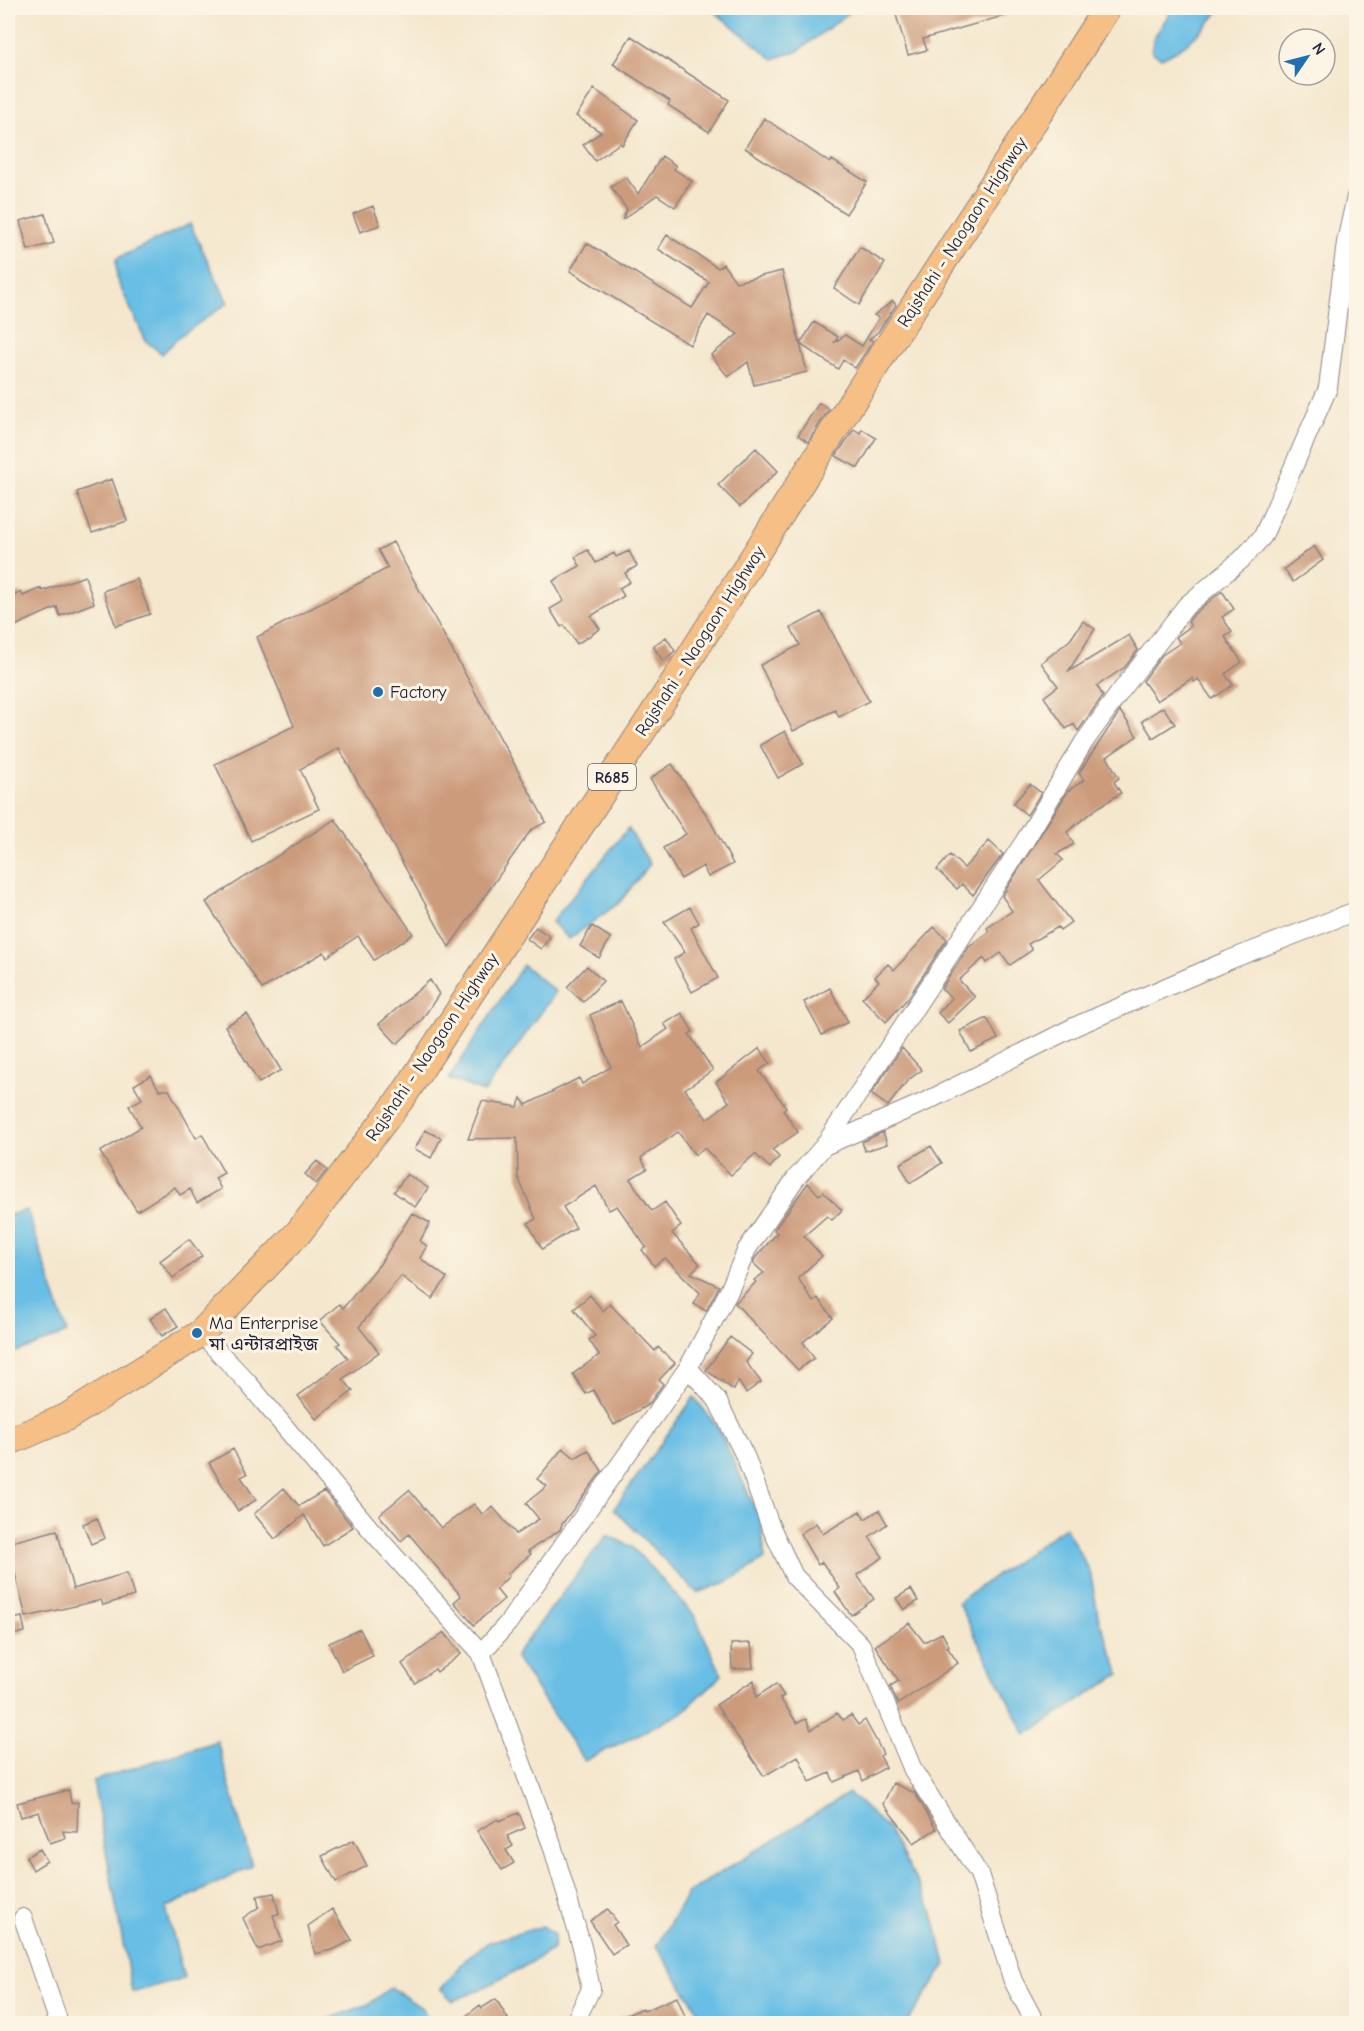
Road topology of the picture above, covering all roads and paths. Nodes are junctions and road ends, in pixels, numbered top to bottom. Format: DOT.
graph roads {
  1 [pos="1107,8"];
  2 [pos="1356,197"];
  3 [pos="1356,911"];
  4 [pos="824,1146"];
  5 [pos="201,1333"];
  6 [pos="688,1368"];
  7 [pos="8,1442"];
  8 [pos="481,1653"];
  9 [pos="23,1918"];
  10 [pos="54,2024"];
  11 [pos="574,2024"];
  12 [pos="1036,2024"];
  1 -- 5 [label="main road, Rajshahi - Naogaon Highway / R685"];
  2 -- 4 [label="street"];
  3 -- 4 [label="street"];
  4 -- 6 [label="street"];
  5 -- 7 [label="main road, Rajshahi - Naogaon Highway / R685"];
  5 -- 8 [label="street"];
  6 -- 8 [label="street"];
  6 -- 12 [label="street"];
  8 -- 11 [label="street"];
  9 -- 10 [label="street"];
}
